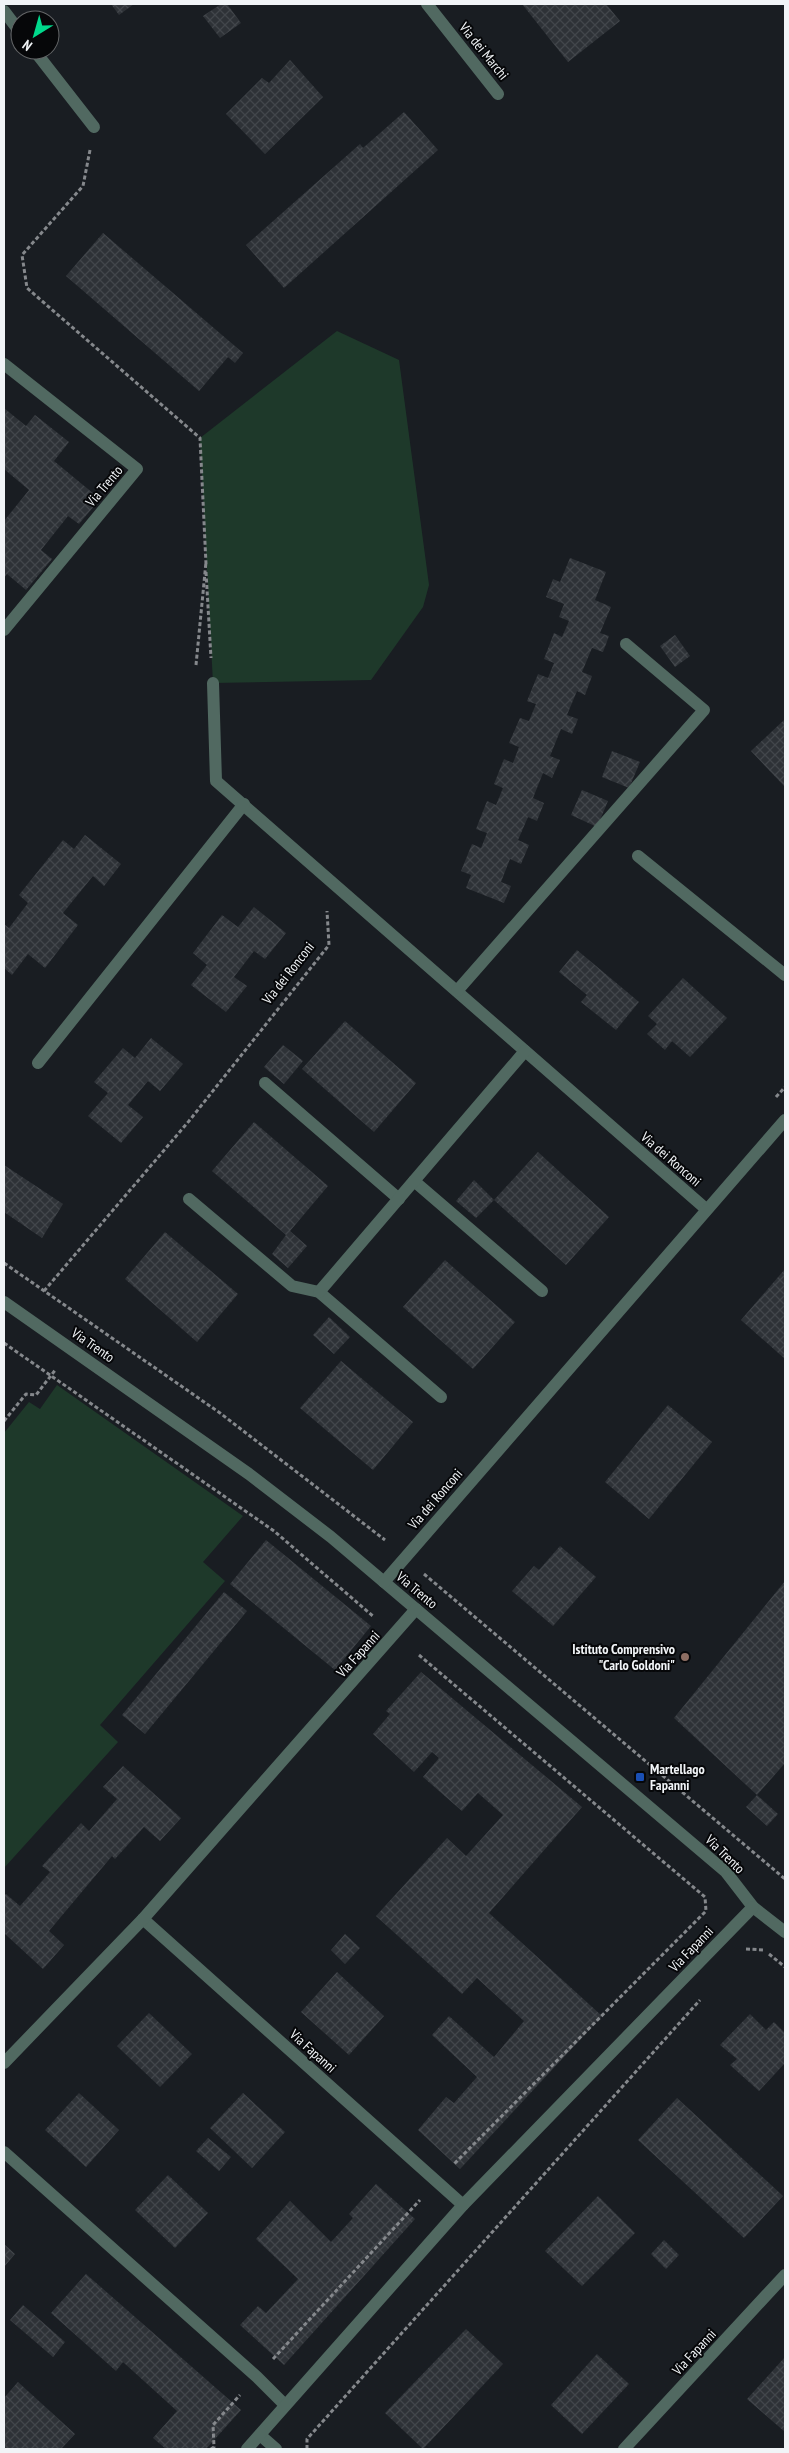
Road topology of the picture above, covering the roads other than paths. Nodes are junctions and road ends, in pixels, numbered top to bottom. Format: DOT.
graph roads {
  1 [pos="427,4"];
  2 [pos="42,60"];
  3 [pos="498,94"];
  4 [pos="94,127"];
  5 [pos="4,364"];
  6 [pos="4,630"];
  7 [pos="626,644"];
  8 [pos="213,683"];
  9 [pos="244,804"];
  10 [pos="638,856"];
  11 [pos="785,975"];
  12 [pos="457,991"];
  13 [pos="526,1051"];
  14 [pos="38,1063"];
  15 [pos="265,1083"];
  16 [pos="785,1120"];
  17 [pos="414,1181"];
  18 [pos="189,1199"];
  19 [pos="399,1199"];
  20 [pos="706,1209"];
  21 [pos="542,1290"];
  22 [pos="319,1292"];
  23 [pos="4,1302"];
  24 [pos="441,1397"];
  25 [pos="384,1582"];
  26 [pos="416,1609"];
  27 [pos="753,1907"];
  28 [pos="143,1919"];
  29 [pos="785,1932"];
  30 [pos="4,2063"];
  31 [pos="4,2152"];
  32 [pos="463,2205"];
  33 [pos="785,2275"];
  34 [pos="286,2405"];
  35 [pos="260,2435"];
  36 [pos="247,2449"];
  37 [pos="276,2449"];
  38 [pos="624,2449"];
  1 -- 3 [label="street, Via dei Marchi"];
  2 -- 4 [label="street"];
  5 -- 6 [label="street, Via Trento"];
  7 -- 12 [label="street"];
  8 -- 9 [label="street, Via dei Ronconi"];
  9 -- 12 [label="street, Via dei Ronconi"];
  9 -- 14 [label="street"];
  10 -- 11 [label="street"];
  12 -- 13 [label="street, Via dei Ronconi"];
  13 -- 17 [label="street"];
  13 -- 20 [label="street, Via dei Ronconi"];
  15 -- 19 [label="street"];
  16 -- 20 [label="street, Via dei Ronconi"];
  17 -- 19 [label="street"];
  17 -- 21 [label="street"];
  18 -- 22 [label="street"];
  19 -- 22 [label="street"];
  20 -- 25 [label="street, Via dei Ronconi"];
  22 -- 24 [label="street"];
  23 -- 25 [label="street, Via Trento"];
  25 -- 26 [label="street, Via Trento"];
  26 -- 27 [label="street, Via Trento"];
  26 -- 28 [label="street, Via Fapanni"];
  27 -- 29 [label="street, Via Trento"];
  27 -- 32 [label="street, Via Fapanni"];
  28 -- 30 [label="street, Via Fapanni"];
  28 -- 32 [label="street, Via Fapanni"];
  31 -- 34 [label="street"];
  32 -- 34 [label="street, Via Fapanni"];
  33 -- 38 [label="street, Via Fapanni"];
  34 -- 35 [label="street, Via Fapanni"];
  35 -- 36 [label="street, Via Fapanni"];
  35 -- 37 [label="street"];
}
